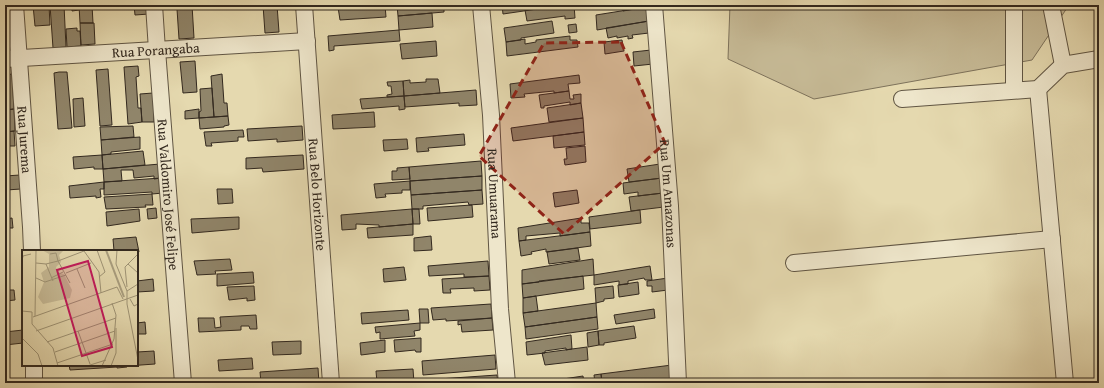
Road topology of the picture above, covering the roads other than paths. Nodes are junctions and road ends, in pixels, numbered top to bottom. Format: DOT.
graph roads {
  1 [pos="15,5"];
  2 [pos="154,5"];
  3 [pos="304,5"];
  4 [pos="481,5"];
  5 [pos="654,5"];
  6 [pos="1014,5"];
  7 [pos="1052,5"];
  8 [pos="307,40"];
  9 [pos="157,50"];
  10 [pos="12,58"];
  11 [pos="1099,59"];
  12 [pos="1063,65"];
  13 [pos="1038,89"];
  14 [pos="1014,90"];
  15 [pos="902,99"];
  16 [pos="1052,239"];
  17 [pos="32,250"];
  18 [pos="794,263"];
  19 [pos="34,366"];
  20 [pos="34,383"];
  21 [pos="183,383"];
  22 [pos="331,383"];
  23 [pos="507,383"];
  24 [pos="678,383"];
  25 [pos="1065,383"];
  1 -- 10 [label="street, Rua Jurema"];
  2 -- 9 [label="street, Rua Valdomiro José Felipe"];
  3 -- 8 [label="street, Rua Belo Horizonte"];
  4 -- 23 [label="street, Rua Umuarama"];
  5 -- 24 [label="street, Rua Um Amazonas"];
  6 -- 14 [label="street"];
  7 -- 12 [label="street"];
  8 -- 9 [label="street, Rua Porangaba"];
  8 -- 22 [label="street, Rua Belo Horizonte"];
  9 -- 10 [label="street, Rua Porangaba"];
  9 -- 21 [label="street, Rua Valdomiro José Felipe"];
  10 -- 17 [label="street, Rua Jurema"];
  11 -- 12 [label="street"];
  12 -- 13 [label="street"];
  13 -- 14 [label="street"];
  13 -- 16 [label="street"];
  14 -- 15 [label="street"];
  16 -- 18 [label="street"];
  16 -- 25 [label="street"];
  19 -- 20 [label="street"];
}
